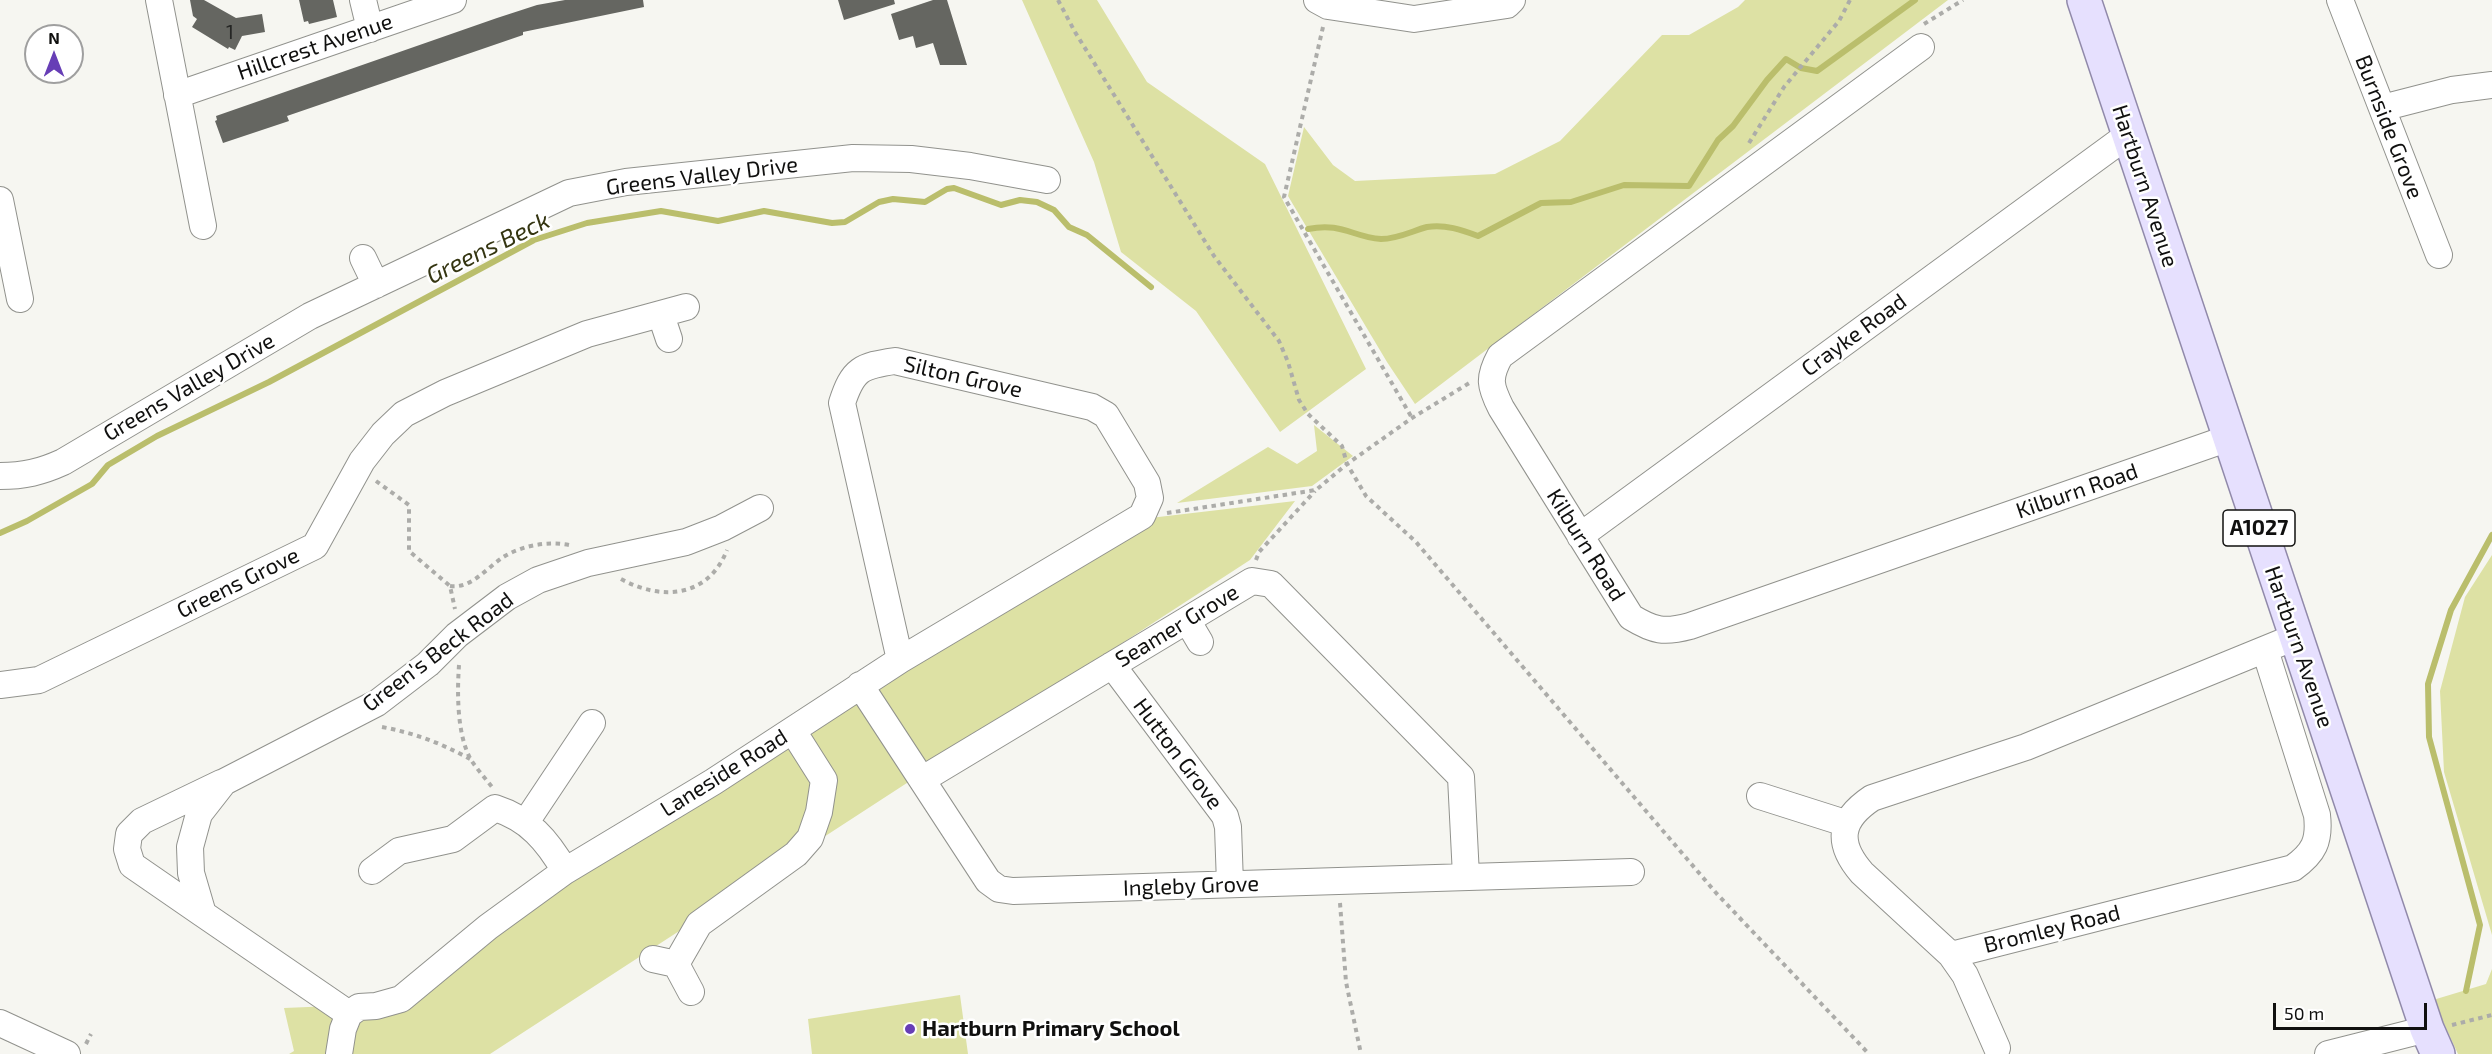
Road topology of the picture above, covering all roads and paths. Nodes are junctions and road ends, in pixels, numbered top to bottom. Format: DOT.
graph roads {
  1 [pos="159,0"];
  2 [pos="363,0"];
  3 [pos="453,0"];
  4 [pos="1058,0"];
  5 [pos="1512,0"];
  6 [pos="1850,0"];
  7 [pos="1963,0"];
  8 [pos="2084,0"];
  9 [pos="2340,0"];
  10 [pos="1323,3"];
  11 [pos="370,29"];
  12 [pos="1906,51"];
  13 [pos="2492,85"];
  14 [pos="177,94"];
  15 [pos="2382,108"];
  16 [pos="2128,135"];
  17 [pos="1743,153"];
  18 [pos="1047,180"];
  19 [pos="0,200"];
  20 [pos="203,226"];
  21 [pos="2439,255"];
  22 [pos="363,258"];
  23 [pos="376,285"];
  24 [pos="20,299"];
  25 [pos="686,307"];
  26 [pos="661,315"];
  27 [pos="669,339"];
  28 [pos="1493,369"];
  29 [pos="1412,418"];
  30 [pos="2229,438"];
  31 [pos="1347,464"];
  32 [pos="0,476"];
  33 [pos="368,487"];
  34 [pos="1316,490"];
  35 [pos="760,508"];
  36 [pos="1142,516"];
  37 [pos="1580,536"];
  38 [pos="729,544"];
  39 [pos="574,546"];
  40 [pos="615,574"];
  41 [pos="1252,581"];
  42 [pos="450,586"];
  43 [pos="457,635"];
  44 [pos="2295,637"];
  45 [pos="2265,650"];
  46 [pos="900,660"];
  47 [pos="1112,665"];
  48 [pos="0,685"];
  49 [pos="860,685"];
  50 [pos="357,713"];
  51 [pos="592,723"];
  52 [pos="793,730"];
  53 [pos="471,759"];
  54 [pos="923,780"];
  55 [pos="224,782"];
  56 [pos="1760,796"];
  57 [pos="511,815"];
  58 [pos="1845,823"];
  59 [pos="2315,844"];
  60 [pos="565,870"];
  61 [pos="372,871"];
  62 [pos="1630,872"];
  63 [pos="1466,876"];
  64 [pos="1340,881"];
  65 [pos="1230,884"];
  66 [pos="203,914"];
  67 [pos="1950,955"];
  68 [pos="691,992"];
  69 [pos="349,1014"];
  70 [pos="2492,1015"];
  71 [pos="0,1023"];
  72 [pos="2432,1042"];
  73 [pos="1997,1048"];
  74 [pos="67,1054"];
  75 [pos="339,1054"];
  76 [pos="1361,1054"];
  77 [pos="1869,1054"];
  78 [pos="2328,1054"];
  1 -- 14 [label="street"];
  2 -- 11 [label="street"];
  3 -- 11 [label="street, Hillcrest Avenue"];
  4 -- 31 [label="path"];
  5 -- 10 [label="street"];
  6 -- 17 [label="path"];
  7 -- 12 [label="path"];
  8 -- 16 [label="main road, Hartburn Avenue / A1027"];
  9 -- 15 [label="street, Burnside Grove"];
  10 -- 29 [label="path"];
  11 -- 14 [label="street, Hillcrest Avenue"];
  12 -- 28 [label="street"];
  13 -- 15 [label="street"];
  14 -- 20 [label="street"];
  15 -- 21 [label="street, Burnside Grove"];
  16 -- 30 [label="main road, Hartburn Avenue / A1027"];
  16 -- 37 [label="street, Crayke Road"];
  18 -- 23 [label="street, Greens Valley Drive"];
  19 -- 24 [label="street"];
  22 -- 23 [label="street"];
  23 -- 32 [label="street, Greens Valley Drive"];
  25 -- 26 [label="street, Greens Grove"];
  26 -- 27 [label="street"];
  26 -- 48 [label="street, Greens Grove"];
  28 -- 29 [label="path"];
  28 -- 37 [label="street, Kilburn Road"];
  29 -- 31 [label="path"];
  30 -- 37 [label="street, Kilburn Road"];
  30 -- 44 [label="main road, Hartburn Avenue / A1027"];
  31 -- 34 [label="path"];
  31 -- 77 [label="path"];
  33 -- 42 [label="path"];
  34 -- 36 [label="path"];
  34 -- 41 [label="path"];
  35 -- 43 [label="street, Green's Beck Road"];
  36 -- 46 [label="street, Laneside Road"];
  36 -- 46 [label="street, Silton Grove"];
  38 -- 40 [label="path"];
  39 -- 42 [label="path"];
  41 -- 47 [label="street, Seamer Grove"];
  41 -- 63 [label="street, Seamer Grove"];
  42 -- 43 [label="path"];
  43 -- 50 [label="street, Green's Beck Road"];
  43 -- 53 [label="path"];
  44 -- 45 [label="street"];
  44 -- 72 [label="main road, Hartburn Avenue / A1027"];
  45 -- 58 [label="street"];
  45 -- 59 [label="street, Hartburn Avenue"];
  46 -- 49 [label="street, Laneside Road"];
  47 -- 54 [label="street, Seamer Grove"];
  47 -- 65 [label="street, Hutton Grove"];
  49 -- 52 [label="street, Laneside Road"];
  49 -- 54 [label="street, Ingleby Grove"];
  50 -- 53 [label="path"];
  50 -- 55 [label="street, Green's Beck Road"];
  51 -- 57 [label="street"];
  52 -- 60 [label="street, Laneside Road"];
  52 -- 68 [label="street"];
  53 -- 57 [label="path"];
  54 -- 65 [label="street, Ingleby Grove"];
  55 -- 66 [label="street, Green's Beck Road"];
  55 -- 66 [label="street, Green's Beck Road"];
  56 -- 58 [label="street"];
  57 -- 60 [label="street"];
  57 -- 61 [label="street"];
  58 -- 67 [label="street"];
  59 -- 67 [label="street, Bromley Road"];
  60 -- 69 [label="street, Laneside Road"];
  62 -- 63 [label="street, Ingleby Grove"];
  63 -- 64 [label="street, Ingleby Grove"];
  64 -- 65 [label="street, Ingleby Grove"];
  64 -- 76 [label="path"];
  66 -- 69 [label="street, Green's Beck Road"];
  67 -- 73 [label="street"];
  69 -- 75 [label="street"];
  70 -- 72 [label="path"];
  71 -- 74 [label="street"];
  72 -- 78 [label="street"];
}
